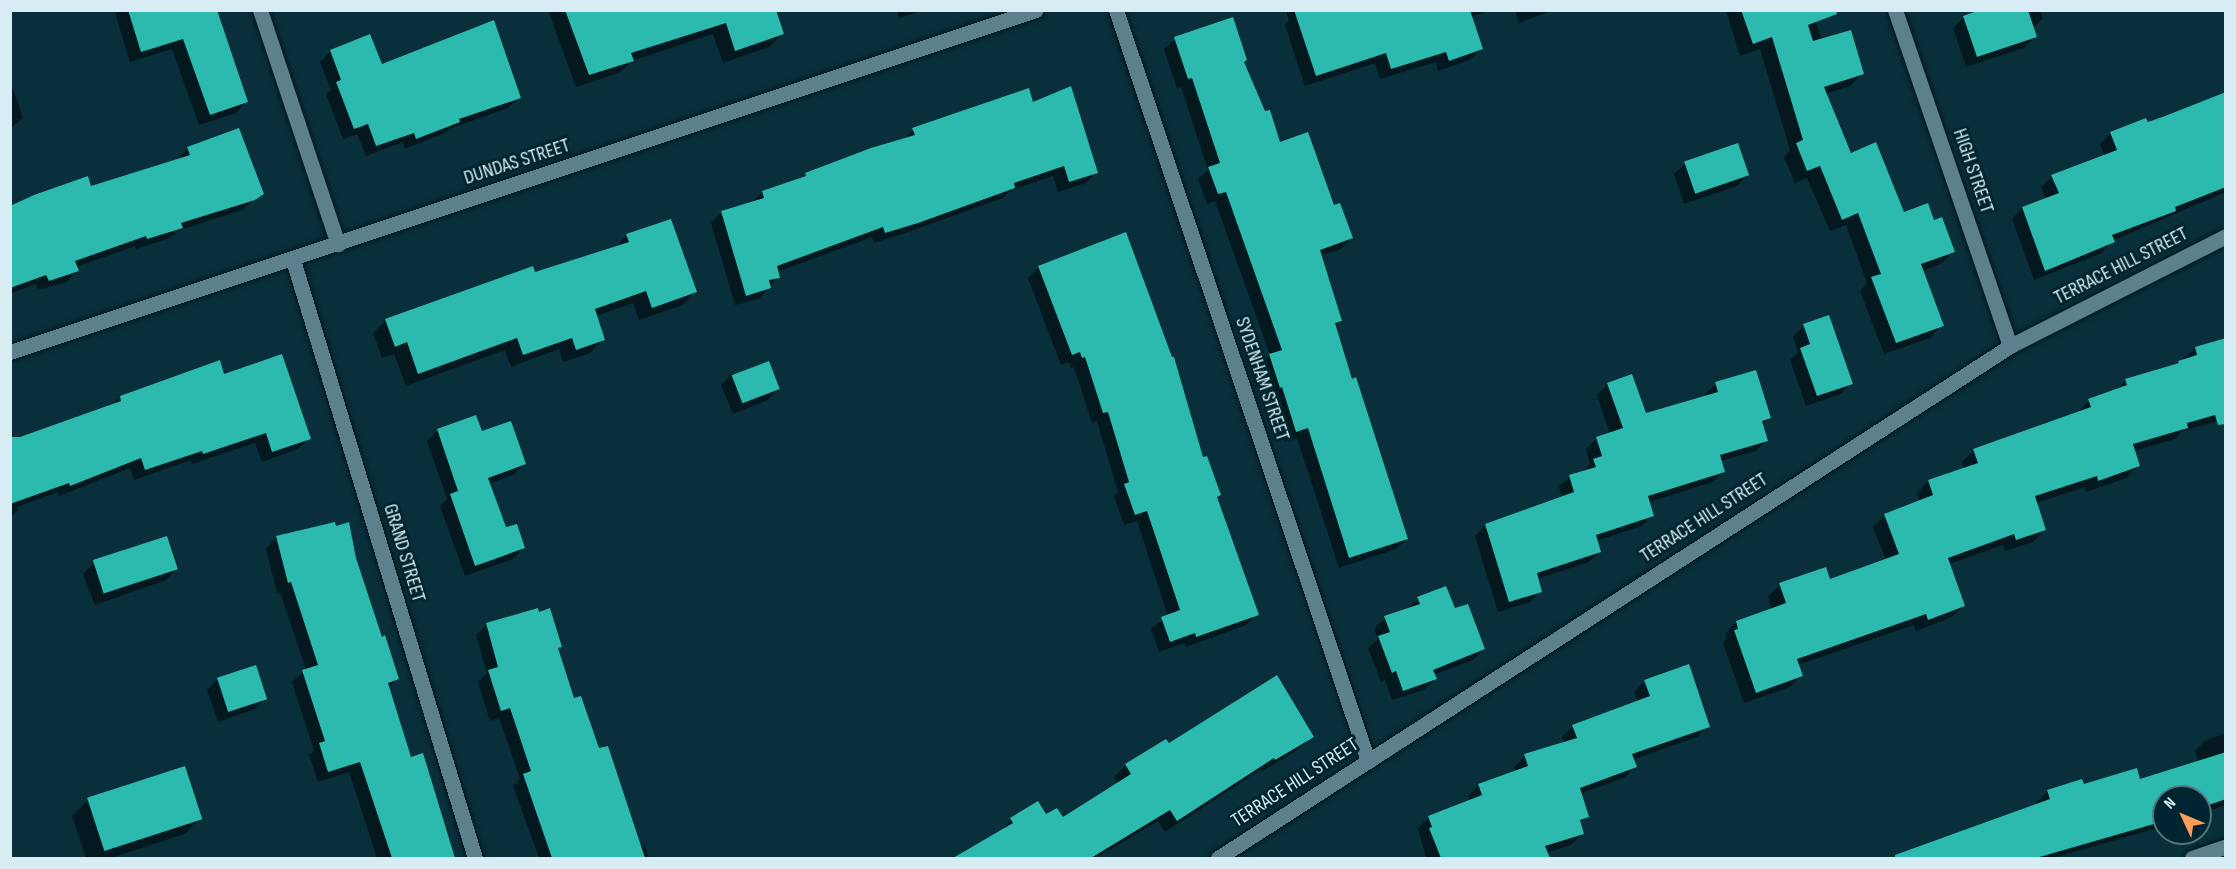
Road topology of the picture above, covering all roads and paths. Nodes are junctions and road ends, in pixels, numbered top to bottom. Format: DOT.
graph roads {
  1 [pos="260,10"];
  2 [pos="1036,10"];
  3 [pos="1116,10"];
  4 [pos="1895,10"];
  5 [pos="2226,237"];
  6 [pos="338,243"];
  7 [pos="293,260"];
  8 [pos="2010,345"];
  9 [pos="10,352"];
  10 [pos="1368,760"];
  11 [pos="2226,846"];
  12 [pos="475,858"];
  13 [pos="1218,858"];
  14 [pos="2192,858"];
  1 -- 6 [label="street"];
  2 -- 6 [label="street, DUNDAS STREET"];
  3 -- 10 [label="street, SYDENHAM STREET"];
  4 -- 8 [label="street, HIGH STREET"];
  5 -- 8 [label="street, TERRACE HILL STREET"];
  6 -- 7 [label="street, DUNDAS STREET"];
  7 -- 9 [label="street, DUNDAS STREET"];
  7 -- 12 [label="street, GRAND STREET"];
  8 -- 10 [label="street, TERRACE HILL STREET"];
  10 -- 13 [label="street, TERRACE HILL STREET"];
  11 -- 14 [label="street"];
}
